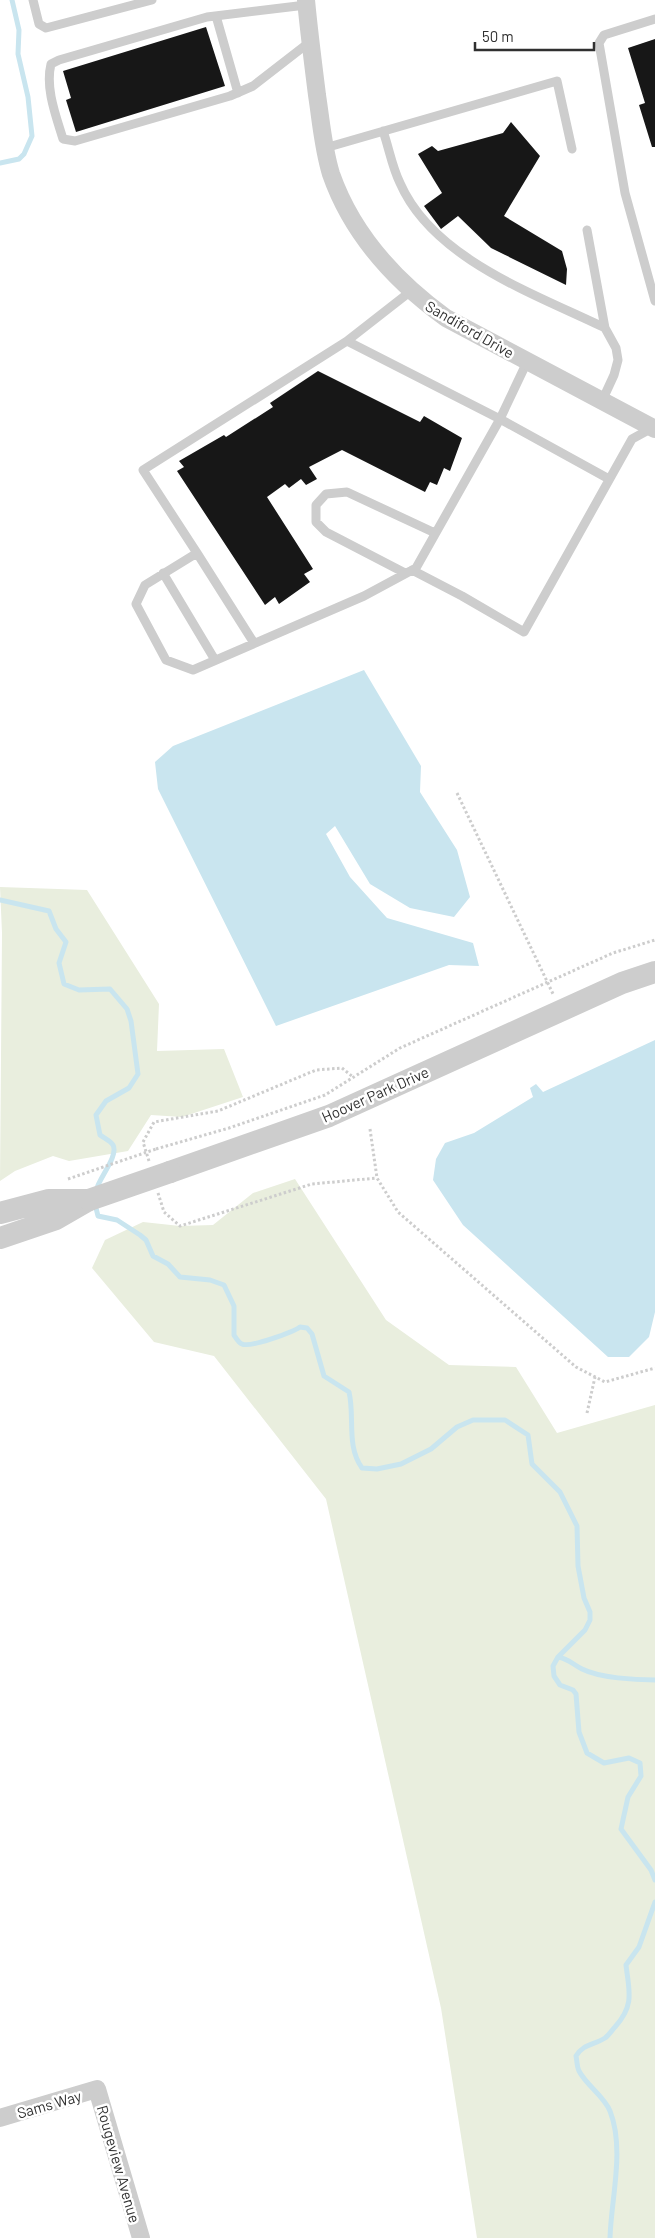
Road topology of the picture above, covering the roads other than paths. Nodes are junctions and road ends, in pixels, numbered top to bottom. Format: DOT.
graph roads {
  1 [pos="34,0"];
  2 [pos="152,0"];
  3 [pos="306,3"];
  4 [pos="216,16"];
  5 [pos="655,19"];
  6 [pos="311,41"];
  7 [pos="238,93"];
  8 [pos="383,131"];
  9 [pos="324,148"];
  10 [pos="572,148"];
  11 [pos="586,230"];
  12 [pos="411,291"];
  13 [pos="655,301"];
  14 [pos="605,328"];
  15 [pos="347,341"];
  16 [pos="527,362"];
  17 [pos="602,401"];
  18 [pos="500,419"];
  19 [pos="654,427"];
  20 [pos="610,479"];
  21 [pos="436,533"];
  22 [pos="197,553"];
  23 [pos="409,572"];
  24 [pos="163,573"];
  25 [pos="254,644"];
  26 [pos="215,660"];
  27 [pos="655,972"];
  28 [pos="89,1200"];
  29 [pos="0,1213"];
  30 [pos="0,1238"];
  31 [pos="97,2089"];
  32 [pos="0,2118"];
  33 [pos="141,2238"];
  1 -- 2 [label="lane"];
  3 -- 4 [label="lane"];
  3 -- 6 [label="street, Sandiford Drive"];
  4 -- 7 [label="lane"];
  4 -- 7 [label="lane"];
  5 -- 13 [label="lane"];
  6 -- 7 [label="lane"];
  6 -- 9 [label="street, Sandiford Drive"];
  8 -- 9 [label="lane"];
  8 -- 10 [label="lane"];
  8 -- 14 [label="lane"];
  9 -- 12 [label="street, Sandiford Drive"];
  11 -- 14 [label="lane"];
  12 -- 15 [label="lane"];
  12 -- 16 [label="street, Sandiford Drive"];
  14 -- 17 [label="lane"];
  15 -- 18 [label="lane"];
  15 -- 22 [label="lane"];
  16 -- 17 [label="street, Sandiford Drive"];
  16 -- 18 [label="lane"];
  17 -- 19 [label="street, Sandiford Drive"];
  18 -- 20 [label="lane"];
  18 -- 21 [label="lane"];
  19 -- 20 [label="lane"];
  20 -- 23 [label="lane"];
  21 -- 23 [label="lane"];
  21 -- 23 [label="lane"];
  22 -- 24 [label="lane"];
  22 -- 25 [label="lane"];
  23 -- 25 [label="lane"];
  24 -- 26 [label="lane"];
  24 -- 26 [label="lane"];
  25 -- 26 [label="lane"];
  27 -- 28 [label="street, Hoover Park Drive, bridge"];
  28 -- 29 [label="street, Hoover Park Drive"];
  28 -- 30 [label="street, Hoover Park Drive"];
  31 -- 32 [label="street, Sams Way"];
  31 -- 33 [label="street, Rougeview Avenue"];
}
